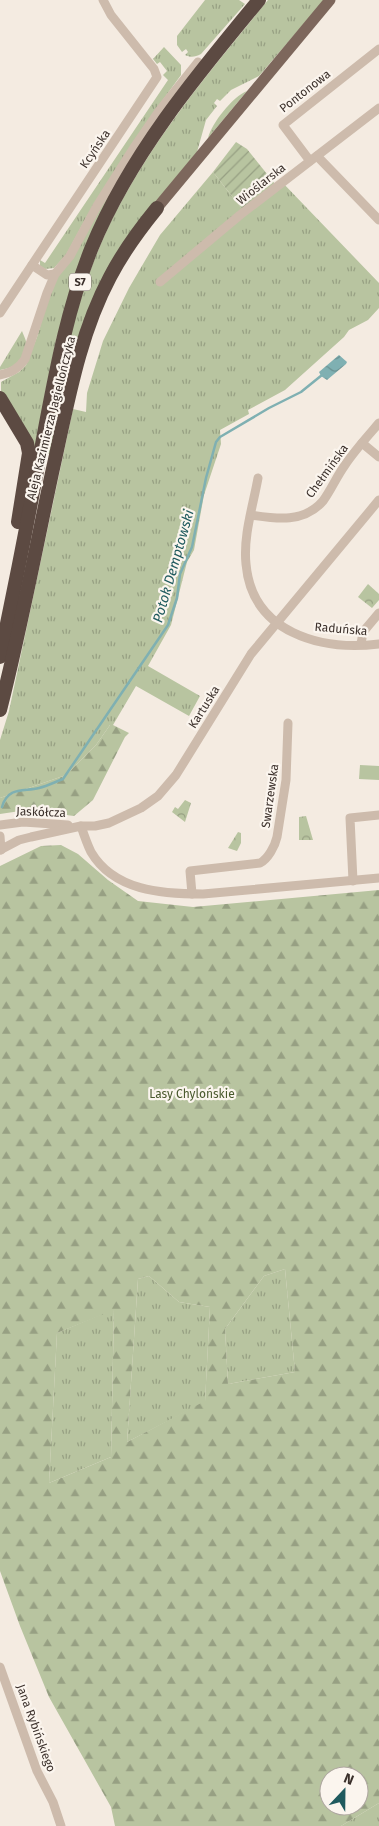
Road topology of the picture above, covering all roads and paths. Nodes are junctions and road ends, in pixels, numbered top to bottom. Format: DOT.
graph roads {
  1 [pos="102,0"];
  2 [pos="259,0"];
  3 [pos="330,0"];
  4 [pos="233,31"];
  5 [pos="379,50"];
  6 [pos="198,62"];
  7 [pos="379,108"];
  8 [pos="314,158"];
  9 [pos="157,208"];
  10 [pos="379,220"];
  11 [pos="32,265"];
  12 [pos="55,274"];
  13 [pos="160,282"];
  14 [pos="0,313"];
  15 [pos="0,375"];
  16 [pos="0,398"];
  17 [pos="379,423"];
  18 [pos="362,443"];
  19 [pos="379,457"];
  20 [pos="258,478"];
  21 [pos="379,500"];
  22 [pos="251,514"];
  23 [pos="18,570"];
  24 [pos="379,613"];
  25 [pos="276,623"];
  26 [pos="361,644"];
  27 [pos="379,644"];
  28 [pos="0,656"];
  29 [pos="0,710"];
  30 [pos="288,723"];
  31 [pos="379,815"];
  32 [pos="0,826"];
  33 [pos="81,826"];
  34 [pos="0,836"];
  35 [pos="0,850"];
  36 [pos="379,878"];
  37 [pos="354,880"];
  38 [pos="192,894"];
  39 [pos="0,1666"];
  40 [pos="61,1826"];
  1 -- 11 [label="street, Kcyńska"];
  2 -- 4 [label="highway, Aleja Kazimierza Jagiellończyka / S7"];
  3 -- 9 [label="main road, Aleja Kazimierza Jagiellończyka / S7"];
  4 -- 6 [label="highway"];
  4 -- 23 [label="highway, Aleja Kazimierza Jagiellończyka / S7"];
  5 -- 8 [label="street, Pontonowa"];
  6 -- 12 [label="street"];
  7 -- 8 [label="street, Wioślarska"];
  8 -- 10 [label="street"];
  8 -- 13 [label="street, Wioślarska"];
  9 -- 29 [label="highway, Aleja Kazimierza Jagiellończyka / S7"];
  11 -- 12 [label="street"];
  11 -- 14 [label="street, Kcyńska"];
  12 -- 15 [label="street"];
  16 -- 23 [label="highway"];
  17 -- 18 [label="street, Chełmińska"];
  18 -- 19 [label="street, Chełmińska"];
  18 -- 22 [label="street, Chełmińska"];
  20 -- 22 [label="street"];
  21 -- 25 [label="street, Kartuska"];
  22 -- 25 [label="street"];
  23 -- 28 [label="highway, Aleja Kazimierza Jagiellończyka / S7"];
  24 -- 26 [label="street"];
  25 -- 26 [label="street, Raduńska"];
  25 -- 33 [label="street, Kartuska"];
  26 -- 27 [label="street, Raduńska"];
  30 -- 38 [label="street, Swarzewska"];
  31 -- 37 [label="street"];
  32 -- 33 [label="street, Jaskółcza"];
  33 -- 35 [label="street, Kartuska"];
  33 -- 38 [label="street"];
  34 -- 35 [label="street, Kartuska"];
  36 -- 37 [label="street"];
  37 -- 38 [label="street"];
  39 -- 40 [label="street, Jana Rybińskiego"];
}
